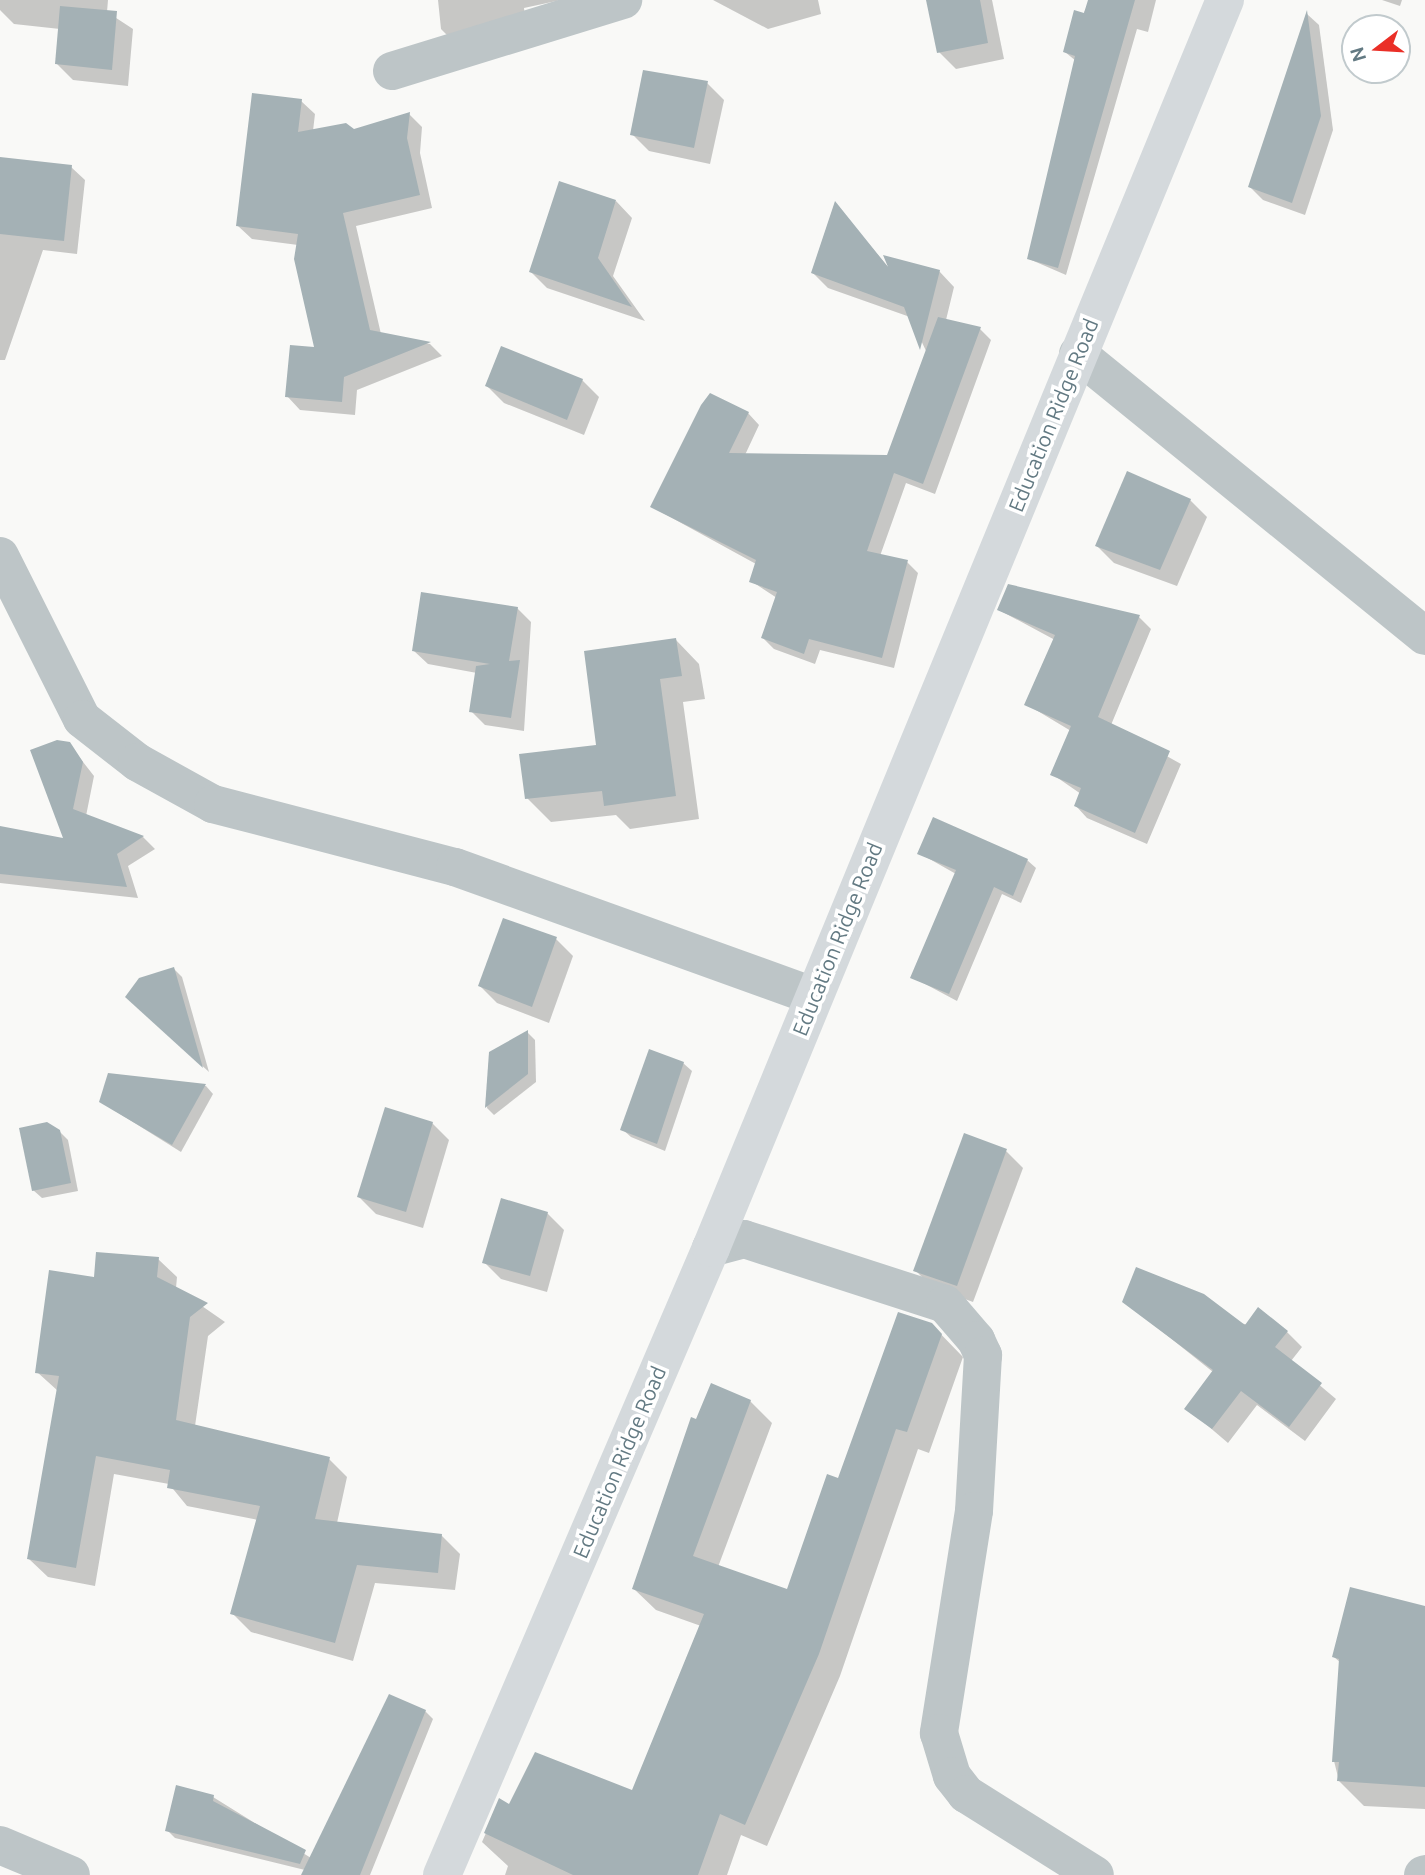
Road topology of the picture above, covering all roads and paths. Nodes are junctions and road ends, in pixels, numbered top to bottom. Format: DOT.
graph roads {
  1 [pos="624,0"];
  2 [pos="1225,0"];
  3 [pos="392,71"];
  4 [pos="1078,354"];
  5 [pos="0,556"];
  6 [pos="1425,636"];
  7 [pos="813,996"];
  8 [pos="711,1248"];
  9 [pos="0,1845"];
  10 [pos="71,1875"];
  11 [pos="442,1875"];
  12 [pos="1095,1875"];
  1 -- 3 [label="street"];
  2 -- 4 [label="main road, Education Ridge Road"];
  4 -- 6 [label="street"];
  4 -- 7 [label="main road, Education Ridge Road"];
  5 -- 7 [label="street"];
  7 -- 8 [label="main road, Education Ridge Road"];
  8 -- 11 [label="main road, Education Ridge Road"];
  8 -- 12 [label="street"];
  9 -- 10 [label="street"];
}
